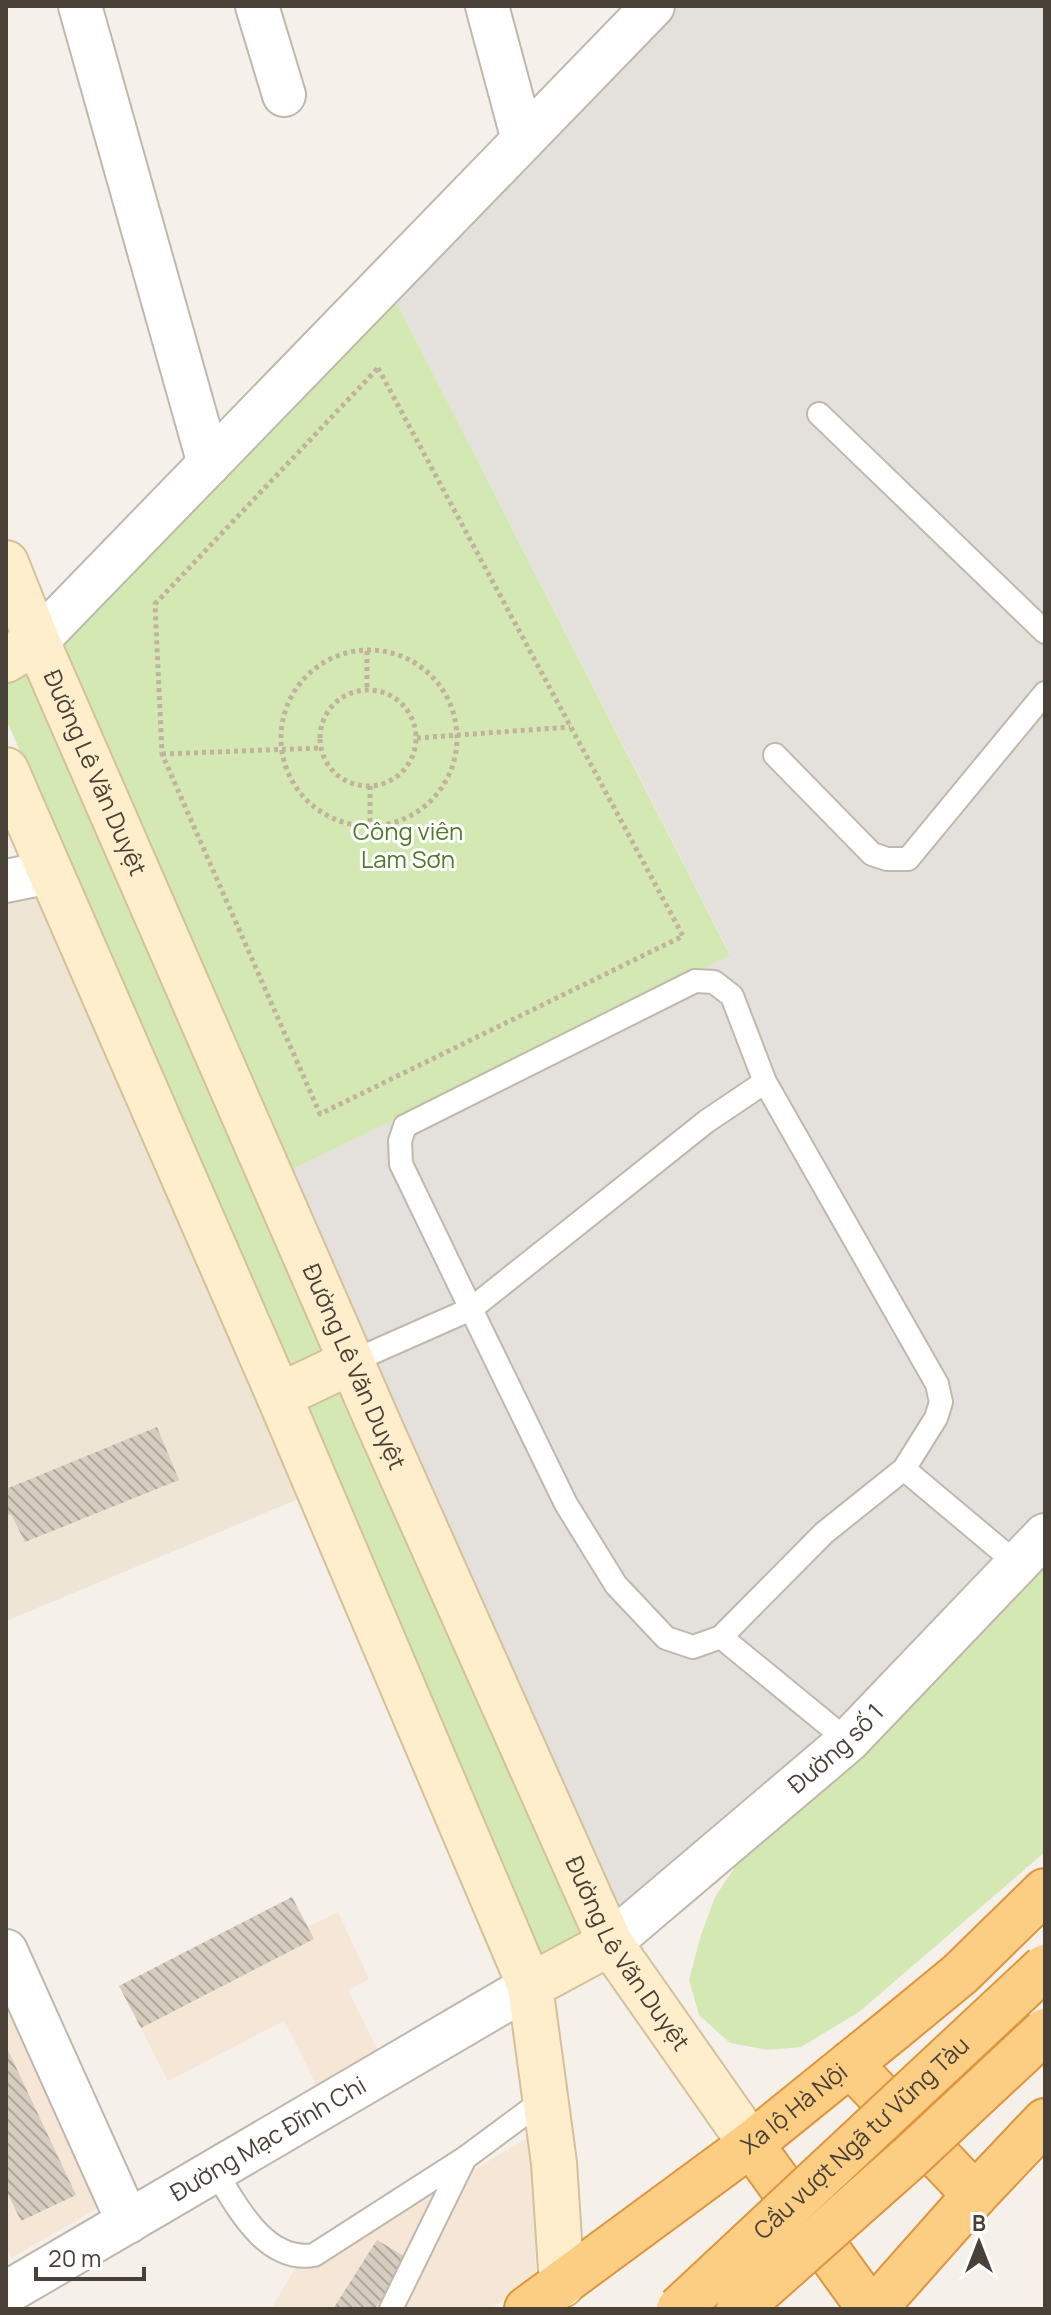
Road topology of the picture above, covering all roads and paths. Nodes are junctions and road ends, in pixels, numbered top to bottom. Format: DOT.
graph roads {
  1 [pos="80,6"];
  2 [pos="257,6"];
  3 [pos="487,6"];
  4 [pos="653,6"];
  5 [pos="284,95"];
  6 [pos="523,140"];
  7 [pos="819,414"];
  8 [pos="209,464"];
  9 [pos="6,563"];
  10 [pos="1045,632"];
  11 [pos="22,650"];
  12 [pos="367,651"];
  13 [pos="367,690"];
  14 [pos="1045,693"];
  15 [pos="570,727"];
  16 [pos="458,735"];
  17 [pos="417,738"];
  18 [pos="320,748"];
  19 [pos="281,749"];
  20 [pos="162,754"];
  21 [pos="775,755"];
  22 [pos="6,770"];
  23 [pos="370,786"];
  24 [pos="370,826"];
  25 [pos="50,872"];
  26 [pos="6,881"];
  27 [pos="765,1082"];
  28 [pos="471,1309"];
  29 [pos="351,1362"];
  30 [pos="279,1396"];
  31 [pos="904,1469"];
  32 [pos="1031,1549"];
  33 [pos="721,1637"];
  34 [pos="848,1741"];
  35 [pos="1045,1891"];
  36 [pos="610,1943"];
  37 [pos="6,1951"];
  38 [pos="1045,1967"];
  39 [pos="530,1986"];
  40 [pos="1045,2031"];
  41 [pos="850,2064"];
  42 [pos="546,2098"];
  43 [pos="1045,2121"];
  44 [pos="751,2144"];
  45 [pos="465,2158"];
  46 [pos="215,2171"];
  47 [pos="975,2195"];
  48 [pos="128,2222"];
  49 [pos="6,2293"];
  50 [pos="557,2301"];
  51 [pos="391,2309"];
  52 [pos="679,2309"];
  53 [pos="739,2309"];
  54 [pos="872,2309"];
  1 -- 8 [label="street"];
  2 -- 5 [label="street"];
  3 -- 6 [label="street"];
  4 -- 6 [label="street"];
  6 -- 8 [label="street"];
  7 -- 10 [label="lane"];
  8 -- 11 [label="street"];
  9 -- 11 [label="main road, Đường Lê Văn Duyệt"];
  11 -- 29 [label="main road, Đường Lê Văn Duyệt"];
  12 -- 13 [label="path"];
  12 -- 16 [label="path"];
  12 -- 19 [label="path"];
  13 -- 17 [label="path"];
  13 -- 18 [label="path"];
  14 -- 21 [label="lane"];
  15 -- 16 [label="path"];
  15 -- 20 [label="path"];
  15 -- 20 [label="path"];
  16 -- 17 [label="path"];
  16 -- 24 [label="path"];
  17 -- 23 [label="path"];
  18 -- 19 [label="path"];
  18 -- 23 [label="path"];
  19 -- 20 [label="path"];
  19 -- 24 [label="path"];
  22 -- 25 [label="main road"];
  23 -- 24 [label="path"];
  25 -- 26 [label="street"];
  25 -- 30 [label="main road"];
  27 -- 28 [label="lane"];
  27 -- 28 [label="lane"];
  27 -- 31 [label="lane"];
  28 -- 29 [label="lane"];
  28 -- 33 [label="lane"];
  29 -- 30 [label="main road"];
  29 -- 36 [label="main road, Đường Lê Văn Duyệt"];
  30 -- 39 [label="main road"];
  31 -- 32 [label="lane"];
  31 -- 33 [label="lane"];
  32 -- 34 [label="street, Đường số 1"];
  33 -- 34 [label="lane"];
  34 -- 36 [label="street, Đường số 1"];
  35 -- 41 [label="highway, Xa lộ Hà Nội"];
  36 -- 39 [label="main road"];
  36 -- 44 [label="main road, Đường Lê Văn Duyệt"];
  37 -- 48 [label="street"];
  38 -- 52 [label="highway, Cầu vượt Ngã tư Vũng Tàu, bridge"];
  39 -- 42 [label="main road"];
  39 -- 46 [label="street, Đường Mạc Đĩnh Chi"];
  40 -- 53 [label="highway, Cầu vượt Ngã tư Vũng Tàu, bridge"];
  41 -- 44 [label="highway, Xa lộ Hà Nội"];
  41 -- 47 [label="highway"];
  42 -- 45 [label="lane"];
  42 -- 50 [label="main road"];
  43 -- 47 [label="highway"];
  44 -- 50 [label="highway, Xa lộ Hà Nội"];
  44 -- 54 [label="highway"];
  45 -- 46 [label="lane"];
  45 -- 51 [label="lane"];
  46 -- 48 [label="street, Đường Mạc Đĩnh Chi"];
  47 -- 54 [label="highway"];
  48 -- 49 [label="street, Đường Mạc Đĩnh Chi"];
}
